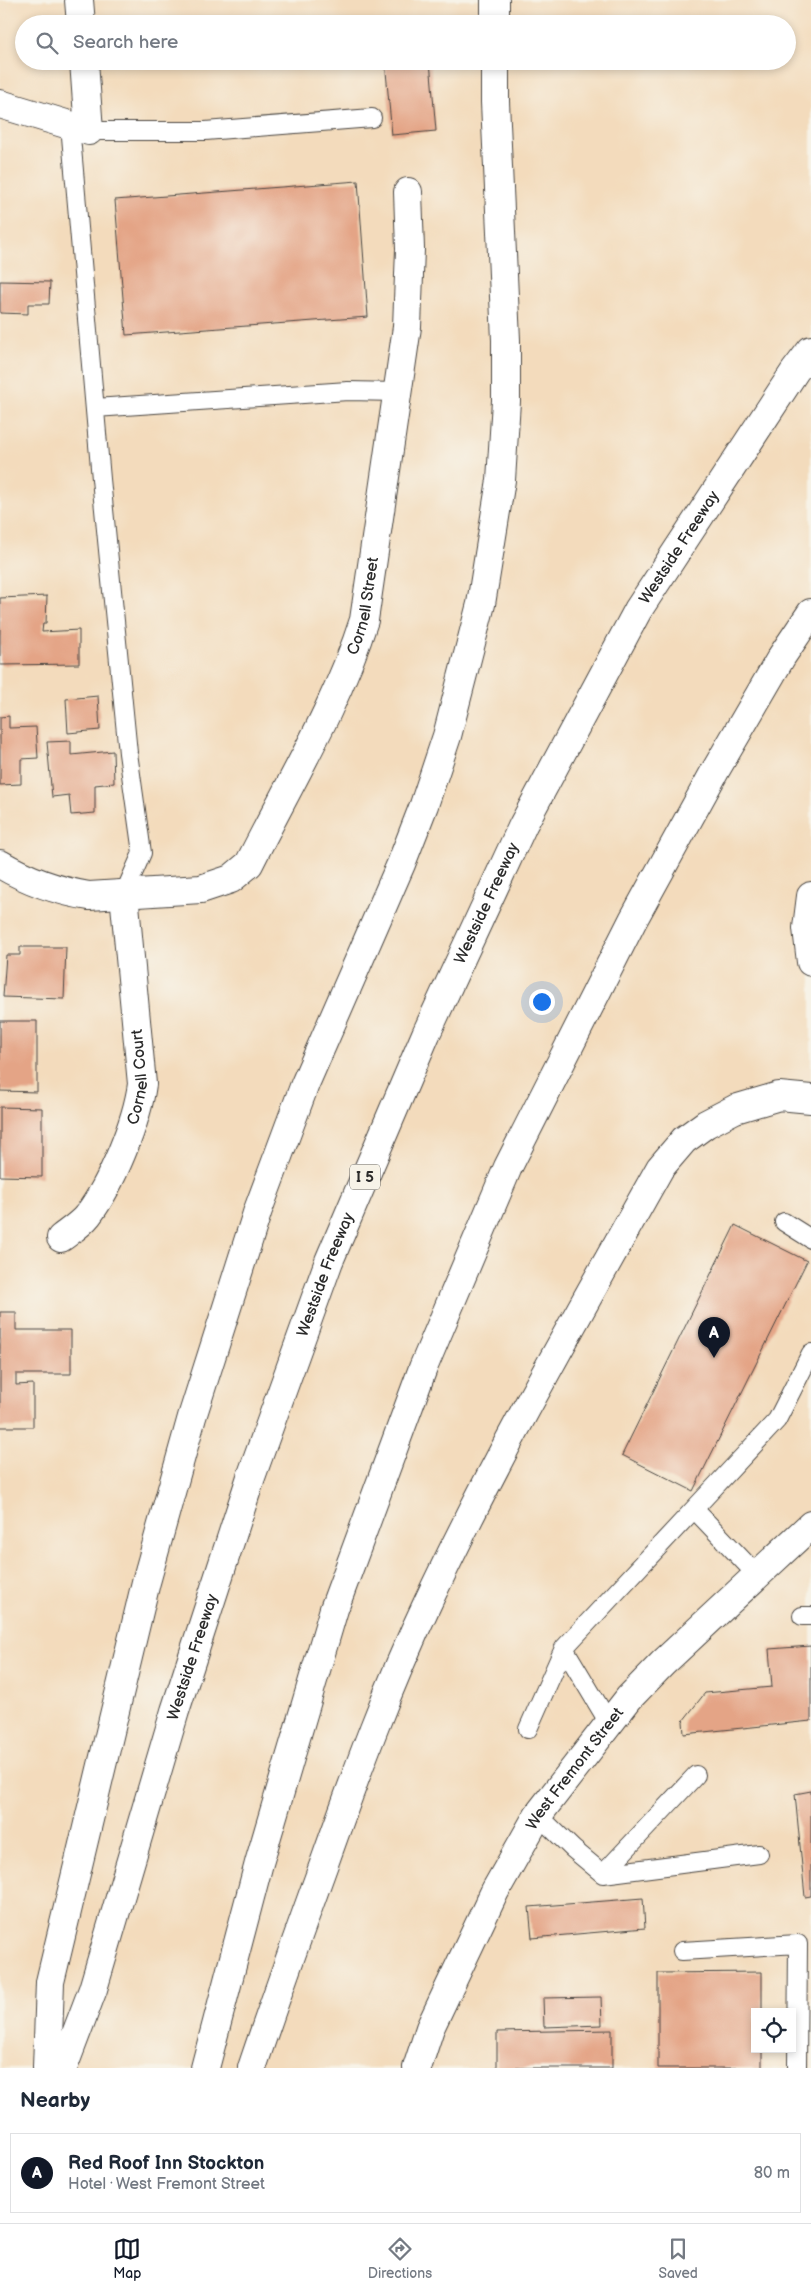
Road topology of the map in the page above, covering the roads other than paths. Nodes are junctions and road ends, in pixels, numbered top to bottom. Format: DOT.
graph roads {
  1 [pos="79,0"];
  2 [pos="495,0"];
  3 [pos="80,15"];
  4 [pos="495,15"];
  5 [pos="83,70"];
  6 [pos="495,70"];
  7 [pos="0,104"];
  8 [pos="372,118"];
  9 [pos="80,128"];
  10 [pos="408,192"];
  11 [pos="811,350"];
  12 [pos="398,392"];
  13 [pos="95,408"];
  14 [pos="811,613"];
  15 [pos="0,864"];
  16 [pos="124,894"];
  17 [pos="811,896"];
  18 [pos="811,962"];
  19 [pos="811,1099"];
  20 [pos="784,1222"];
  21 [pos="61,1238"];
  22 [pos="811,1239"];
  23 [pos="811,1353"];
  24 [pos="694,1509"];
  25 [pos="811,1525"];
  26 [pos="757,1575"];
  27 [pos="564,1648"];
  28 [pos="609,1723"];
  29 [pos="528,1729"];
  30 [pos="696,1775"];
  31 [pos="538,1815"];
  32 [pos="759,1854"];
  33 [pos="603,1874"];
  34 [pos="682,1951"];
  35 [pos="48,2068"];
  36 [pos="63,2068"];
  37 [pos="205,2068"];
  38 [pos="252,2068"];
  39 [pos="417,2068"];
  40 [pos="797,2068"];
  1 -- 3 [label="main road"];
  2 -- 4 [label="main road"];
  5 -- 9 [label="main road"];
  6 -- 35 [label="main road"];
  7 -- 9 [label="main road"];
  8 -- 9 [label="lane"];
  9 -- 13 [label="lane"];
  10 -- 12 [label="main road, Cornell Street"];
  11 -- 36 [label="main road, Westside Freeway / I 5"];
  12 -- 13 [label="lane"];
  12 -- 16 [label="main road, Cornell Street"];
  13 -- 16 [label="lane"];
  14 -- 37 [label="main road"];
  15 -- 16 [label="main road, Cornell Street"];
  16 -- 21 [label="main road, Cornell Court"];
  17 -- 18 [label="main road"];
  19 -- 38 [label="main road"];
  20 -- 22 [label="lane"];
  23 -- 24 [label="lane"];
  24 -- 26 [label="lane"];
  24 -- 27 [label="lane"];
  25 -- 26 [label="main road, West Fremont Street"];
  26 -- 28 [label="main road, West Fremont Street"];
  27 -- 28 [label="lane"];
  27 -- 29 [label="lane"];
  28 -- 31 [label="main road, West Fremont Street"];
  30 -- 33 [label="lane"];
  31 -- 33 [label="lane"];
  31 -- 39 [label="main road, West Fremont Street"];
  32 -- 33 [label="lane"];
  34 -- 40 [label="lane"];
}
